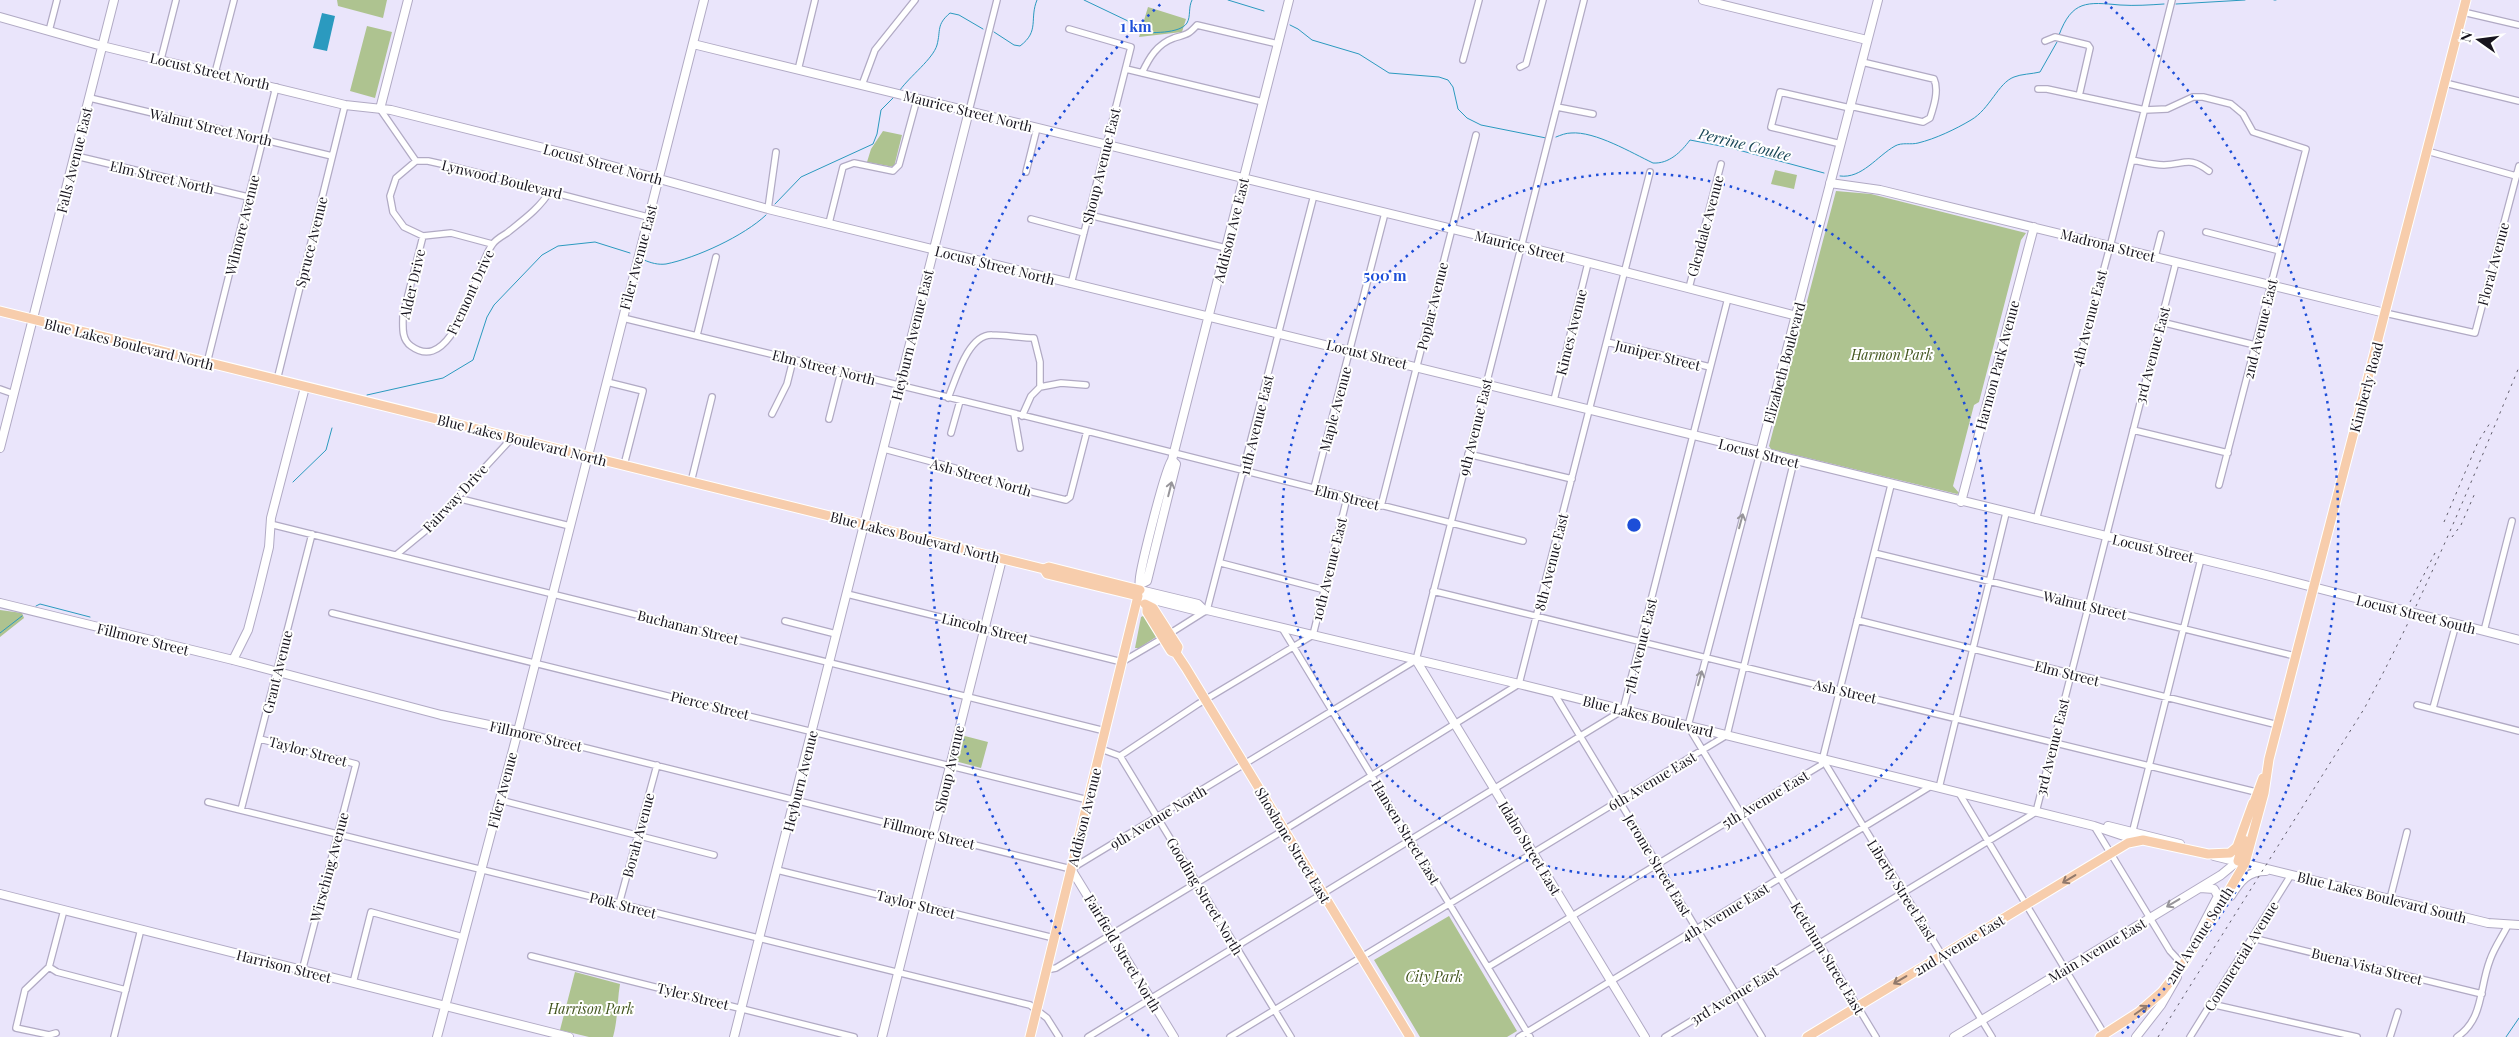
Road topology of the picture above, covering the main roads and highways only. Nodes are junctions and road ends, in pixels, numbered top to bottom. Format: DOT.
graph roads {
  1 [pos="2466,0"];
  2 [pos="0,312"];
  3 [pos="1140,590"];
  4 [pos="2265,774"];
  5 [pos="2254,804"];
  6 [pos="2242,862"];
  7 [pos="2104,1036"];
  8 [pos="1030,1037"];
  9 [pos="1410,1037"];
  10 [pos="1807,1037"];
  1 -- 4 [label="main road, Kimberly Road"];
  2 -- 3 [label="main road, Blue Lakes Boulevard North"];
  3 -- 8 [label="main road, Addison Avenue"];
  3 -- 9 [label="main road, Shoshone Street East"];
  4 -- 5 [label="main road, Kimberly Road"];
  4 -- 6 [label="main road, Kimberly Road"];
  5 -- 6 [label="main road, Kimberly Road"];
  5 -- 10 [label="main road, 2nd Avenue East, one-way"];
  7 -- 6 [label="main road, 2nd Avenue South, one-way"];
}
